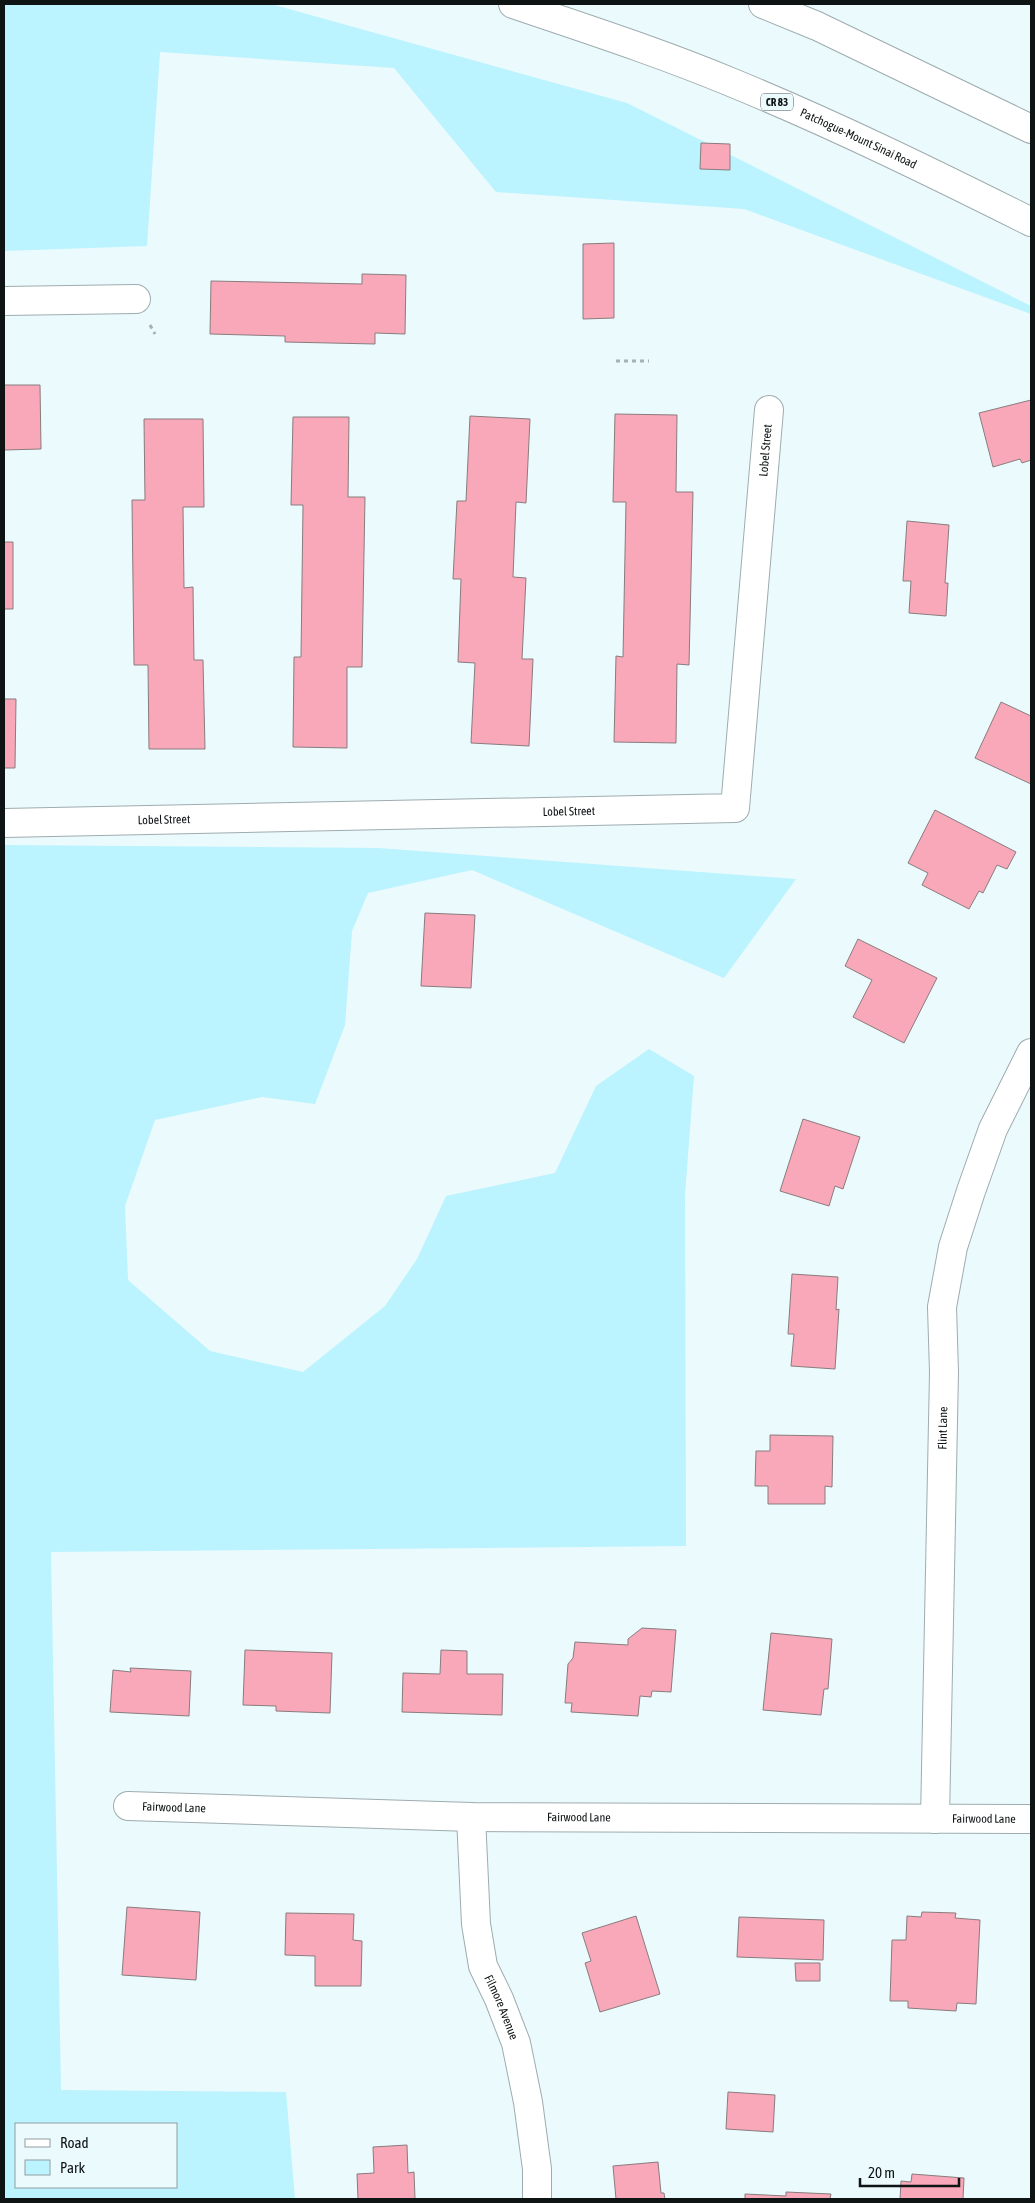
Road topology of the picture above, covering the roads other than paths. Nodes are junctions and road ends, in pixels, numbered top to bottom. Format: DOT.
graph roads {
  1 [pos="513,4"];
  2 [pos="763,4"];
  3 [pos="1031,129"];
  4 [pos="1031,222"];
  5 [pos="136,299"];
  6 [pos="4,301"];
  7 [pos="769,410"];
  8 [pos="4,823"];
  9 [pos="1031,1054"];
  10 [pos="128,1806"];
  11 [pos="471,1816"];
  12 [pos="935,1819"];
  13 [pos="1031,1819"];
  14 [pos="537,2199"];
  1 -- 4 [label="main road, Patchogue-Mount Sinai Road / CR 83"];
  2 -- 3 [label="main road"];
  5 -- 6 [label="main road"];
  7 -- 8 [label="main road, Lobel Street"];
  9 -- 12 [label="main road, Flint Lane"];
  10 -- 11 [label="main road, Fairwood Lane"];
  11 -- 12 [label="main road, Fairwood Lane"];
  11 -- 14 [label="main road, Filmore Avenue"];
  12 -- 13 [label="main road, Fairwood Lane"];
}
